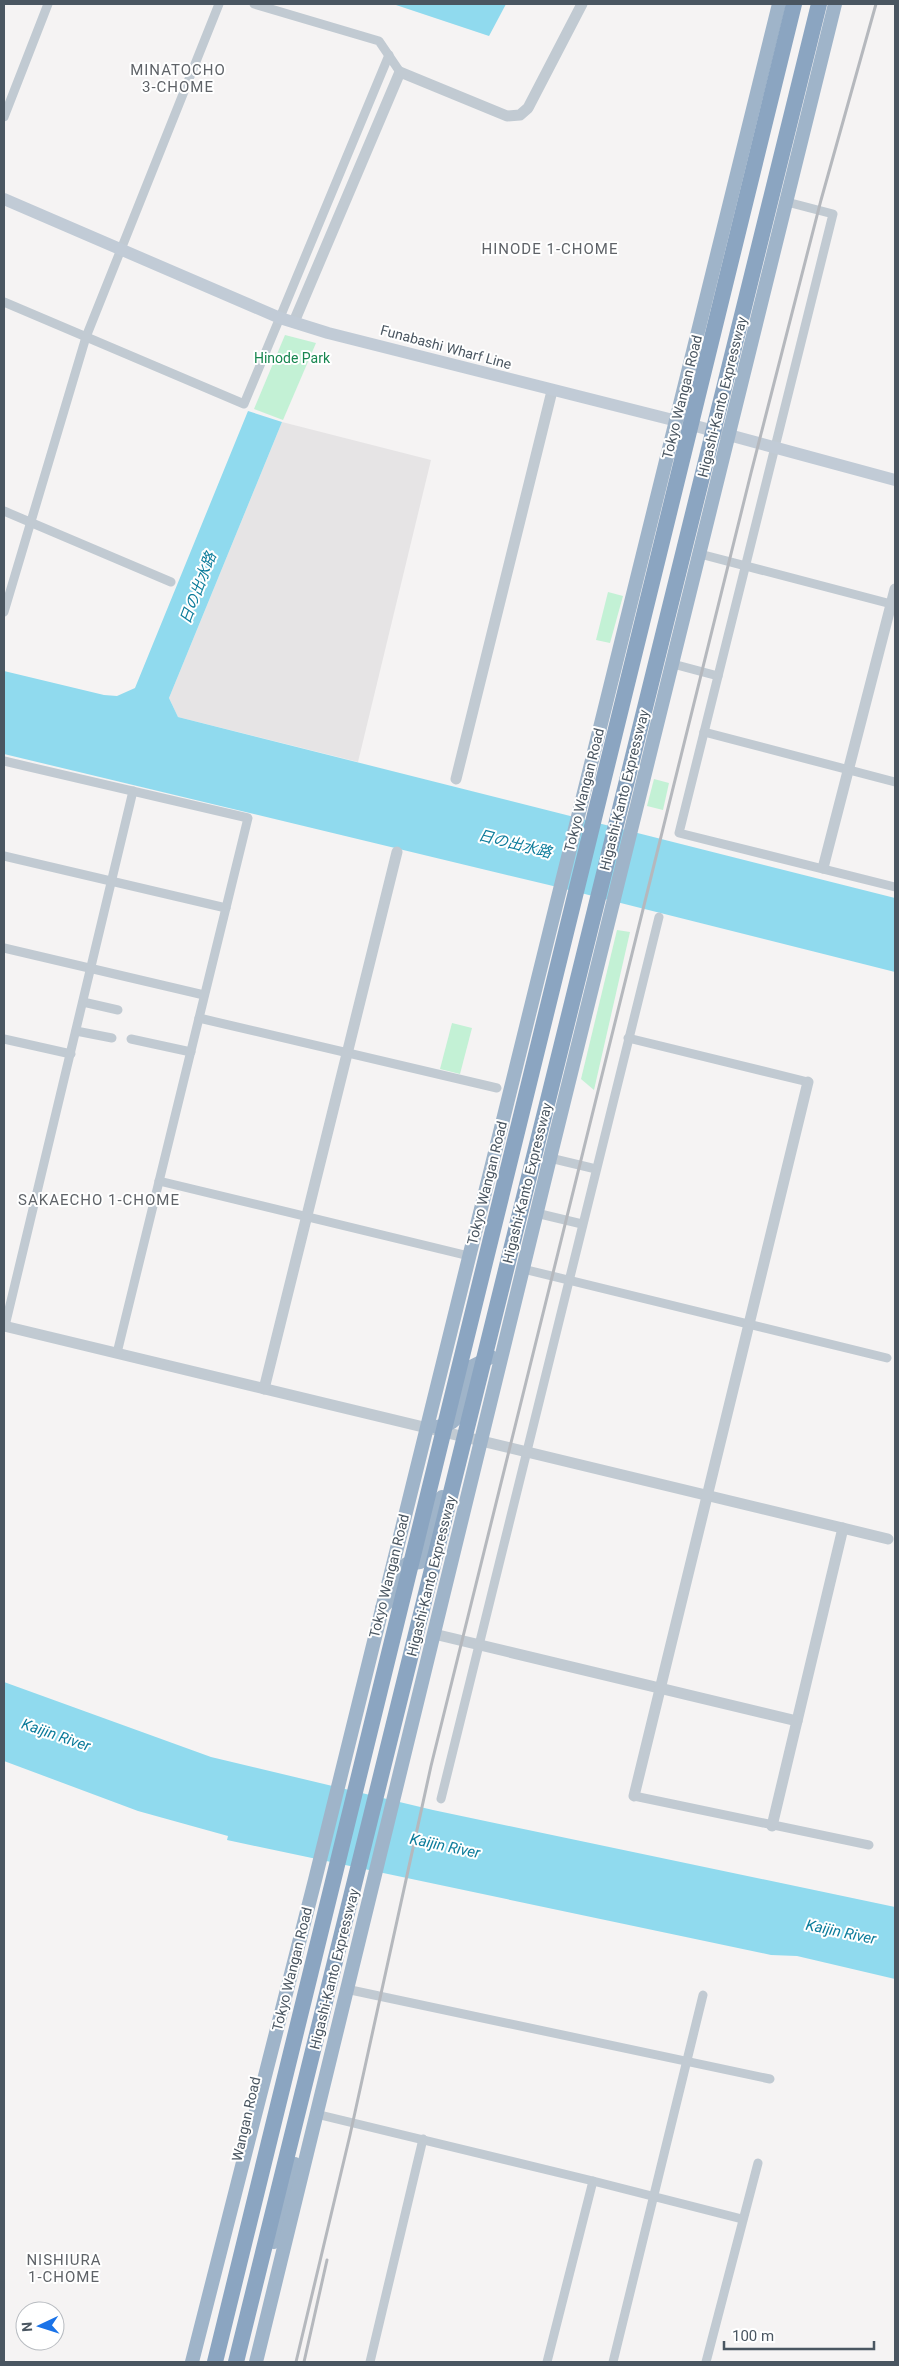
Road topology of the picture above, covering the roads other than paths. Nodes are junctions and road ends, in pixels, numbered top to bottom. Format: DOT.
graph roads {
  1 [pos="48,4"];
  2 [pos="219,4"];
  3 [pos="254,4"];
  4 [pos="582,4"];
  5 [pos="779,4"];
  6 [pos="794,4"];
  7 [pos="819,4"];
  8 [pos="835,4"];
  9 [pos="390,55"];
  10 [pos="400,72"];
  11 [pos="4,117"];
  12 [pos="4,199"];
  13 [pos="787,202"];
  14 [pos="119,250"];
  15 [pos="4,302"];
  16 [pos="280,318"];
  17 [pos="294,322"];
  18 [pos="86,337"];
  19 [pos="552,391"];
  20 [pos="677,421"];
  21 [pos="730,436"];
  22 [pos="775,448"];
  23 [pos="895,480"];
  24 [pos="4,511"];
  25 [pos="30,522"];
  26 [pos="700,554"];
  27 [pos="745,566"];
  28 [pos="171,582"];
  29 [pos="895,589"];
  30 [pos="893,604"];
  31 [pos="4,612"];
  32 [pos="673,664"];
  33 [pos="718,676"];
  34 [pos="704,732"];
  35 [pos="4,761"];
  36 [pos="848,770"];
  37 [pos="456,779"];
  38 [pos="895,782"];
  39 [pos="133,791"];
  40 [pos="397,852"];
  41 [pos="4,856"];
  42 [pos="823,868"];
  43 [pos="112,881"];
  44 [pos="895,887"];
  45 [pos="226,908"];
  46 [pos="659,917"];
  47 [pos="4,948"];
  48 [pos="91,968"];
  49 [pos="204,995"];
  50 [pos="83,1002"];
  51 [pos="118,1010"];
  52 [pos="199,1018"];
  53 [pos="76,1031"];
  54 [pos="112,1038"];
  55 [pos="628,1038"];
  56 [pos="4,1039"];
  57 [pos="131,1039"];
  58 [pos="191,1052"];
  59 [pos="348,1052"];
  60 [pos="71,1054"];
  61 [pos="808,1082"];
  62 [pos="497,1088"];
  63 [pos="550,1158"];
  64 [pos="596,1169"];
  65 [pos="159,1181"];
  66 [pos="536,1213"];
  67 [pos="307,1217"];
  68 [pos="582,1224"];
  69 [pos="469,1256"];
  70 [pos="523,1269"];
  71 [pos="568,1280"];
  72 [pos="517,1291"];
  73 [pos="749,1324"];
  74 [pos="4,1326"];
  75 [pos="117,1353"];
  76 [pos="887,1358"];
  77 [pos="264,1389"];
  78 [pos="426,1428"];
  79 [pos="481,1441"];
  80 [pos="526,1452"];
  81 [pos="707,1496"];
  82 [pos="843,1528"];
  83 [pos="888,1538"];
  84 [pos="381,1608"];
  85 [pos="434,1634"];
  86 [pos="479,1644"];
  87 [pos="660,1687"];
  88 [pos="797,1720"];
  89 [pos="634,1796"];
  90 [pos="442,1799"];
  91 [pos="772,1826"];
  92 [pos="870,1845"];
  93 [pos="315,1880"];
  94 [pos="703,1995"];
  95 [pos="345,1996"];
  96 [pos="686,2061"];
  97 [pos="770,2079"];
  98 [pos="316,2114"];
  99 [pos="423,2139"];
  100 [pos="758,2163"];
  101 [pos="593,2180"];
  102 [pos="653,2196"];
  103 [pos="742,2219"];
  104 [pos="258,2300"];
  105 [pos="194,2362"];
  106 [pos="214,2362"];
  107 [pos="228,2362"];
  108 [pos="236,2362"];
  109 [pos="241,2362"];
  110 [pos="256,2362"];
  111 [pos="370,2362"];
  112 [pos="546,2362"];
  113 [pos="613,2362"];
  114 [pos="706,2362"];
  1 -- 11 [label="street"];
  2 -- 14 [label="street"];
  3 -- 9 [label="street"];
  4 -- 10 [label="street"];
  5 -- 20 [label="highway, Tokyo Wangan Road"];
  6 -- 106 [label="highway, Higashi-Kanto Expressway"];
  7 -- 108 [label="highway, Higashi-Kanto Expressway"];
  8 -- 13 [label="highway"];
  9 -- 10 [label="street"];
  9 -- 16 [label="street"];
  10 -- 17 [label="street"];
  12 -- 14 [label="main road, Funabashi Wharf Line"];
  13 -- 21 [label="highway"];
  13 -- 22 [label="street"];
  14 -- 16 [label="main road, Funabashi Wharf Line"];
  14 -- 18 [label="street"];
  15 -- 18 [label="street"];
  16 -- 17 [label="main road, Funabashi Wharf Line"];
  16 -- 18 [label="street"];
  17 -- 19 [label="main road, Funabashi Wharf Line"];
  18 -- 25 [label="street"];
  19 -- 20 [label="main road, Funabashi Wharf Line"];
  19 -- 37 [label="street"];
  20 -- 21 [label="main road, Funabashi Wharf Line"];
  20 -- 69 [label="highway, Tokyo Wangan Road"];
  21 -- 22 [label="main road, Funabashi Wharf Line"];
  21 -- 26 [label="highway"];
  22 -- 23 [label="main road, Funabashi Wharf Line"];
  22 -- 27 [label="street"];
  24 -- 25 [label="street"];
  25 -- 28 [label="street"];
  25 -- 31 [label="street"];
  26 -- 27 [label="street"];
  26 -- 32 [label="highway"];
  27 -- 30 [label="street"];
  27 -- 33 [label="street"];
  29 -- 30 [label="street"];
  30 -- 36 [label="street"];
  32 -- 33 [label="street"];
  32 -- 63 [label="highway"];
  33 -- 34 [label="street"];
  34 -- 36 [label="street"];
  34 -- 42 [label="street"];
  35 -- 39 [label="street"];
  36 -- 38 [label="street"];
  36 -- 42 [label="street"];
  39 -- 43 [label="street"];
  39 -- 45 [label="street"];
  40 -- 59 [label="street"];
  41 -- 43 [label="street"];
  42 -- 44 [label="street"];
  43 -- 45 [label="street"];
  43 -- 48 [label="street"];
  45 -- 49 [label="street"];
  46 -- 55 [label="street"];
  47 -- 48 [label="street"];
  48 -- 49 [label="street"];
  48 -- 50 [label="street"];
  49 -- 52 [label="street"];
  50 -- 51 [label="street"];
  50 -- 53 [label="street"];
  52 -- 58 [label="street"];
  52 -- 59 [label="street"];
  53 -- 54 [label="street"];
  53 -- 60 [label="street"];
  55 -- 61 [label="street"];
  55 -- 64 [label="street"];
  56 -- 60 [label="street"];
  57 -- 58 [label="street"];
  58 -- 65 [label="street"];
  59 -- 62 [label="street"];
  59 -- 67 [label="street"];
  60 -- 74 [label="street"];
  61 -- 73 [label="street"];
  63 -- 64 [label="street"];
  63 -- 66 [label="highway"];
  64 -- 68 [label="street"];
  65 -- 67 [label="street"];
  65 -- 75 [label="street"];
  66 -- 68 [label="street"];
  66 -- 70 [label="highway"];
  67 -- 69 [label="street"];
  67 -- 77 [label="street"];
  68 -- 71 [label="street"];
  69 -- 78 [label="highway, Tokyo Wangan Road"];
  70 -- 71 [label="street"];
  70 -- 72 [label="highway"];
  71 -- 73 [label="street"];
  71 -- 80 [label="street"];
  72 -- 78 [label="highway"];
  72 -- 79 [label="highway"];
  73 -- 76 [label="street"];
  73 -- 81 [label="street"];
  74 -- 75 [label="street"];
  75 -- 77 [label="street"];
  77 -- 78 [label="street"];
  78 -- 79 [label="street"];
  78 -- 84 [label="highway, Tokyo Wangan Road"];
  79 -- 80 [label="street"];
  79 -- 84 [label="highway"];
  79 -- 85 [label="highway"];
  80 -- 81 [label="street"];
  80 -- 86 [label="street"];
  81 -- 82 [label="street"];
  81 -- 87 [label="street"];
  82 -- 83 [label="street"];
  82 -- 88 [label="street"];
  84 -- 93 [label="highway, Tokyo Wangan Road"];
  85 -- 86 [label="street"];
  85 -- 95 [label="highway"];
  86 -- 87 [label="street"];
  86 -- 90 [label="street"];
  87 -- 88 [label="street"];
  87 -- 89 [label="street"];
  88 -- 91 [label="street"];
  89 -- 91 [label="street"];
  91 -- 92 [label="street"];
  93 -- 105 [label="highway, Tokyo Wangan Road"];
  93 -- 105 [label="highway, Wangan Road"];
  94 -- 96 [label="street"];
  95 -- 96 [label="street"];
  95 -- 98 [label="highway"];
  95 -- 104 [label="highway"];
  96 -- 97 [label="street"];
  96 -- 102 [label="street"];
  98 -- 99 [label="street"];
  98 -- 110 [label="highway"];
  99 -- 101 [label="street"];
  99 -- 111 [label="street"];
  100 -- 103 [label="street"];
  101 -- 102 [label="street"];
  101 -- 112 [label="street"];
  102 -- 103 [label="street"];
  102 -- 113 [label="street"];
  103 -- 114 [label="street"];
  104 -- 107 [label="highway"];
  104 -- 109 [label="highway"];
}
